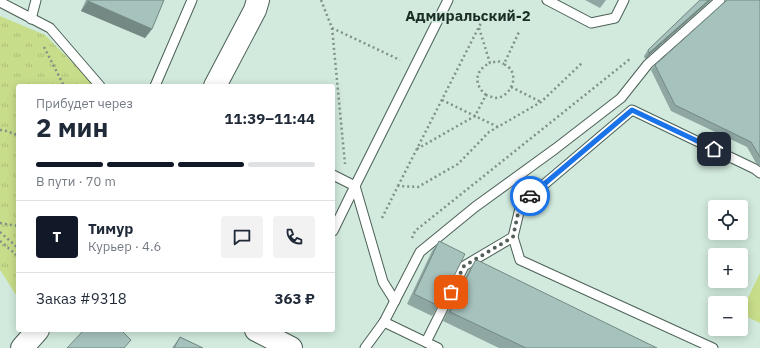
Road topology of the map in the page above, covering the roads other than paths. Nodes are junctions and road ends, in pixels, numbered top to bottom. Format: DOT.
graph roads {
  1 [pos="36,0"];
  2 [pos="192,0"];
  3 [pos="258,0"];
  4 [pos="448,0"];
  5 [pos="547,0"];
  6 [pos="624,0"];
  7 [pos="720,0"];
  8 [pos="0,2"];
  9 [pos="32,19"];
  10 [pos="98,84"];
  11 [pos="156,84"];
  12 [pos="216,84"];
  13 [pos="760,173"];
  14 [pos="335,176"];
  15 [pos="355,186"];
  16 [pos="335,226"];
  17 [pos="513,237"];
  18 [pos="395,301"];
  19 [pos="384,322"];
  20 [pos="36,332"];
  21 [pos="260,332"];
  22 [pos="426,342"];
  23 [pos="22,348"];
  24 [pos="291,348"];
  25 [pos="365,348"];
  26 [pos="438,348"];
  27 [pos="712,348"];
  1 -- 9 [label="lane"];
  2 -- 11 [label="lane"];
  3 -- 12 [label="street"];
  4 -- 15 [label="lane"];
  5 -- 6 [label="lane"];
  7 -- 18 [label="lane"];
  8 -- 9 [label="lane"];
  9 -- 10 [label="lane"];
  13 -- 17 [label="lane"];
  14 -- 15 [label="lane"];
  15 -- 16 [label="lane"];
  15 -- 18 [label="lane"];
  17 -- 22 [label="lane"];
  17 -- 27 [label="lane"];
  18 -- 19 [label="lane"];
  19 -- 22 [label="lane"];
  19 -- 25 [label="lane"];
  20 -- 23 [label="street"];
  21 -- 24 [label="street"];
  22 -- 26 [label="lane"];
}
